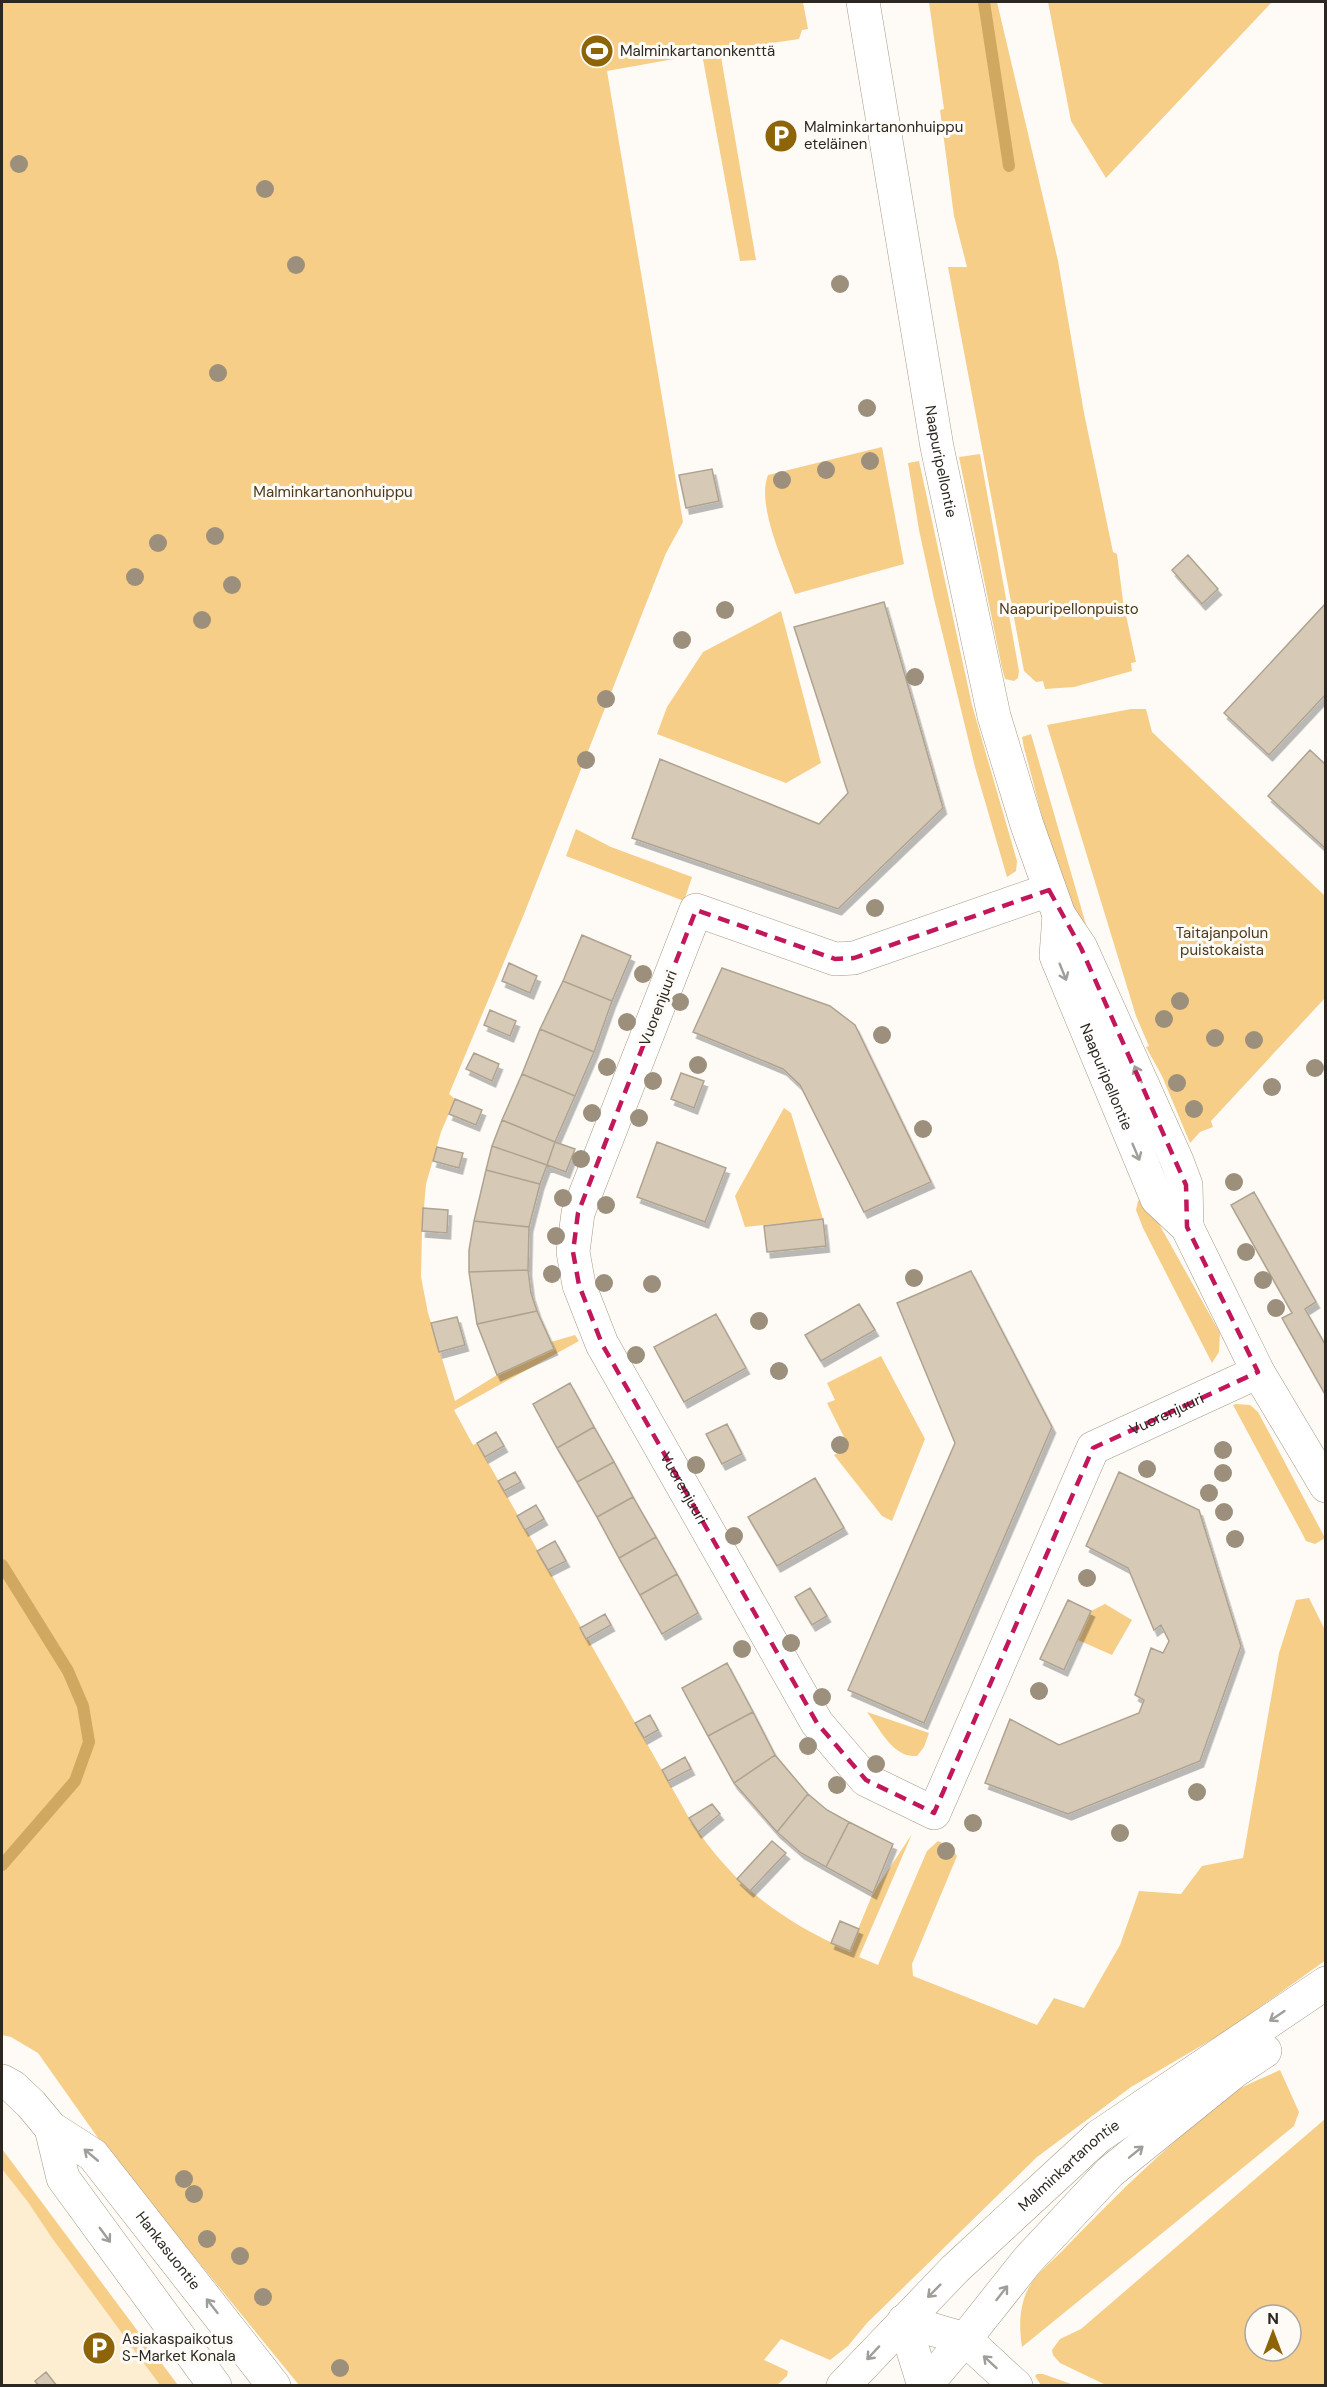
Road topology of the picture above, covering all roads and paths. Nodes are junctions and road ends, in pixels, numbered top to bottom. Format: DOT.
graph roads {
  1 [pos="863,2"];
  2 [pos="1054,902"];
  3 [pos="1258,1371"];
  4 [pos="1325,1489"];
  5 [pos="1326,1983"];
  6 [pos="1326,2009"];
  7 [pos="2,2081"];
  8 [pos="51,2128"];
  9 [pos="904,2321"];
  10 [pos="965,2339"];
  11 [pos="215,2385"];
  12 [pos="274,2385"];
  13 [pos="843,2385"];
  14 [pos="924,2385"];
  15 [pos="1016,2385"];
  1 -- 2 [label="street, Naapuripellontie"];
  2 -- 3 [label="street, Naapuripellontie"];
  2 -- 3 [label="street, Vuorenjuuri"];
  3 -- 4 [label="street, Naapuripellontie"];
  5 -- 9 [label="street, Malminkartanontie, one-way"];
  10 -- 6 [label="street, one-way"];
  7 -- 8 [label="street, Hankasuontie"];
  8 -- 11 [label="street, Hankasuontie, one-way"];
  12 -- 8 [label="street, Hankasuontie, one-way"];
  9 -- 10 [label="street"];
  9 -- 13 [label="street, Malminkartanontie, one-way"];
  9 -- 14 [label="street"];
  10 -- 14 [label="street"];
  15 -- 10 [label="street, one-way"];
}
